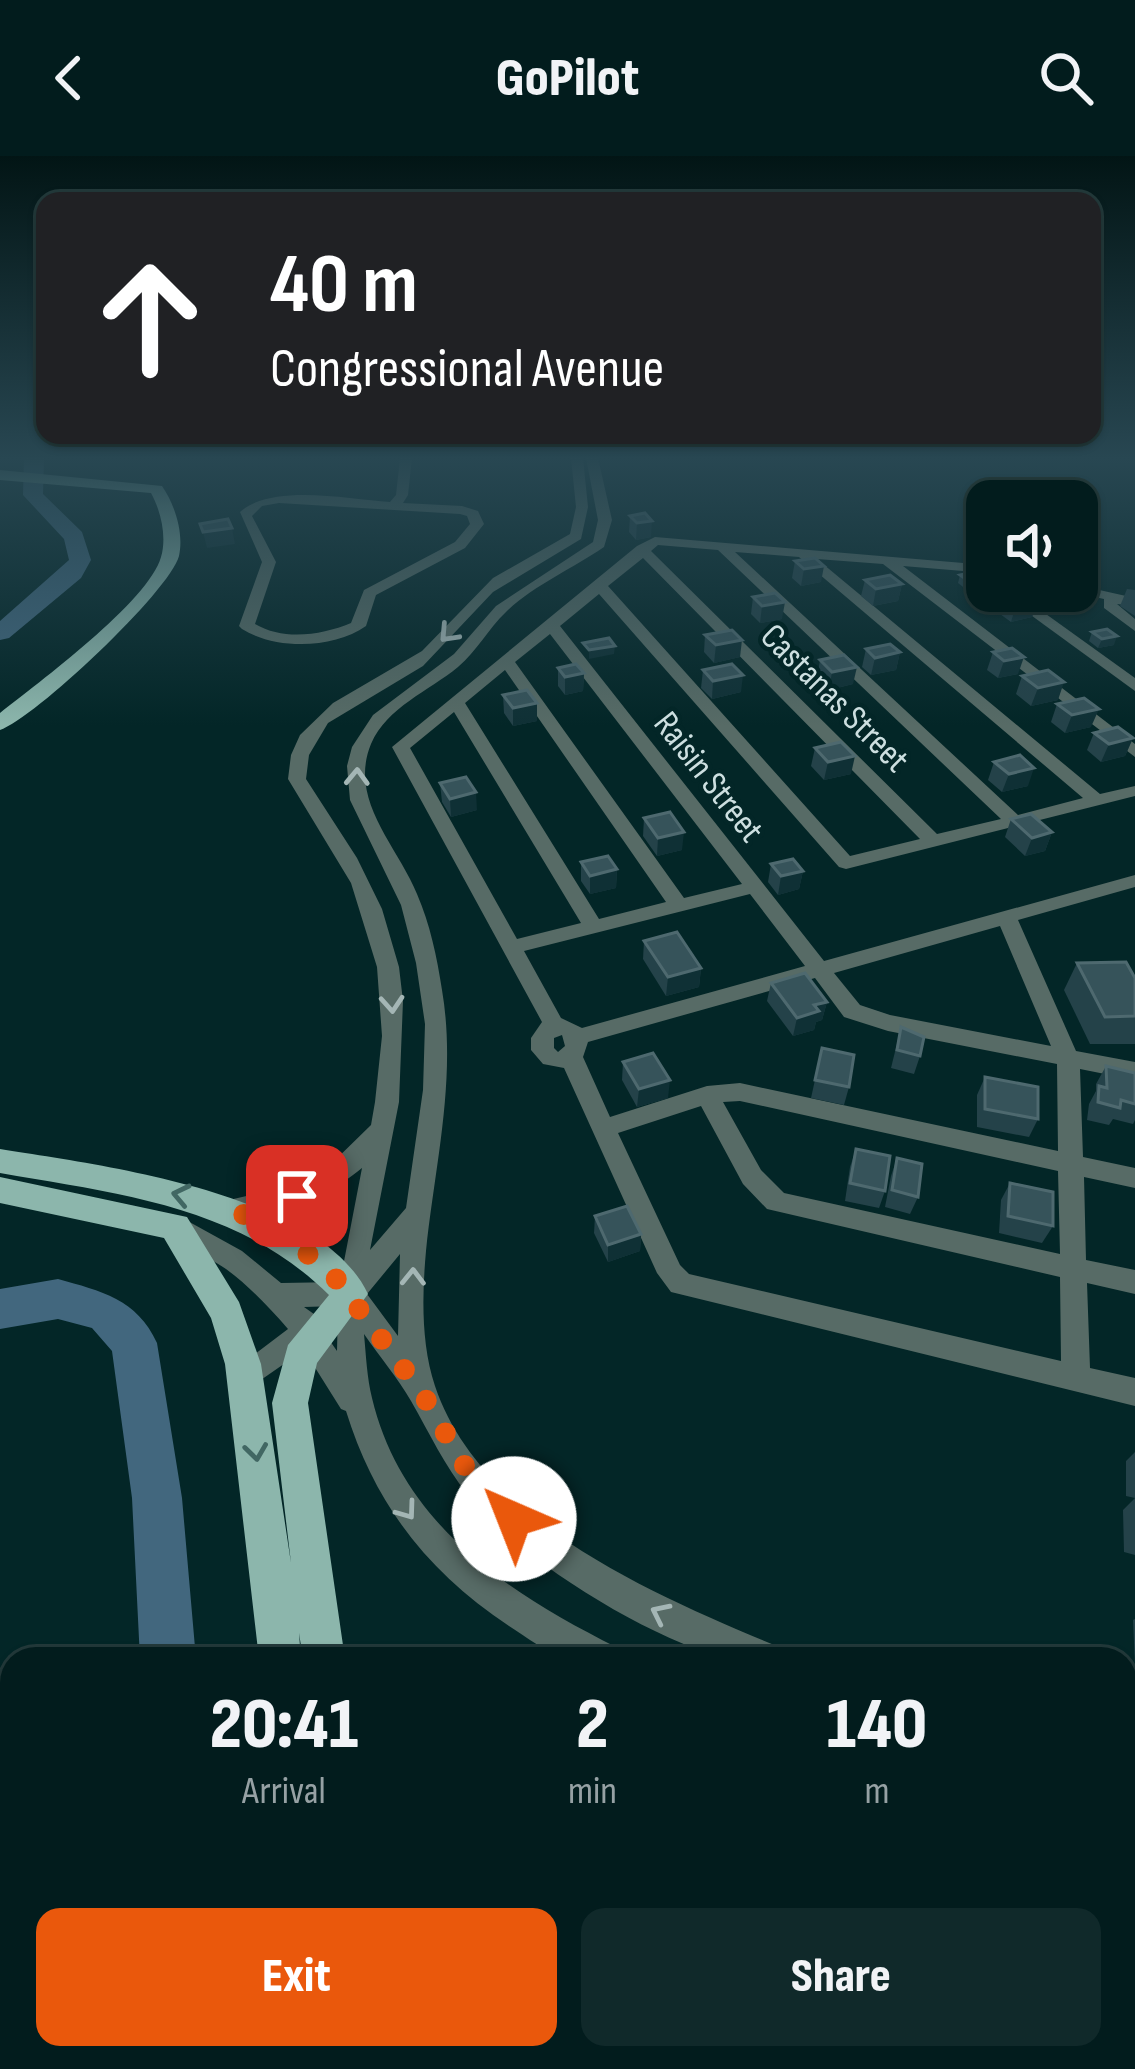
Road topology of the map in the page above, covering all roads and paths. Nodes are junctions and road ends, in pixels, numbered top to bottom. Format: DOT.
graph roads {
  1 [pos="153,547"];
  2 [pos="170,547"];
  3 [pos="261,547"];
  4 [pos="456,547"];
  5 [pos="557,547"];
  6 [pos="594,547"];
  7 [pos="646,547"];
  8 [pos="651,547"];
  9 [pos="722,547"];
  10 [pos="726,547"];
  11 [pos="802,553"];
  12 [pos="885,559"];
  13 [pos="966,566"];
  14 [pos="599,585"];
  15 [pos="1098,594"];
  16 [pos="1112,598"];
  17 [pos="1135,602"];
  18 [pos="1034,612"];
  19 [pos="551,626"];
  20 [pos="1135,626"];
  21 [pos="508,663"];
  22 [pos="1135,686"];
  23 [pos="458,704"];
  24 [pos="0,706"];
  25 [pos="0,724"];
  26 [pos="1135,752"];
  27 [pos="1135,791"];
  28 [pos="1096,800"];
  29 [pos="1014,821"];
  30 [pos="933,841"];
  31 [pos="1135,881"];
  32 [pos="402,882"];
  33 [pos="755,887"];
  34 [pos="368,890"];
  35 [pos="679,906"];
  36 [pos="1006,916"];
  37 [pos="593,926"];
  38 [pos="511,947"];
  39 [pos="815,969"];
  40 [pos="568,1040"];
  41 [pos="1068,1060"];
  42 [pos="1135,1072"];
  43 [pos="707,1095"];
  44 [pos="388,1121"];
  45 [pos="602,1129"];
  46 [pos="0,1161"];
  47 [pos="1068,1164"];
  48 [pos="1135,1178"];
  49 [pos="0,1190"];
  50 [pos="234,1209"];
  51 [pos="418,1212"];
  52 [pos="175,1227"];
  53 [pos="1071,1267"];
  54 [pos="1135,1282"];
  55 [pos="351,1294"];
  56 [pos="278,1295"];
  57 [pos="310,1335"];
  58 [pos="1076,1377"];
  59 [pos="245,1378"];
  60 [pos="1135,1392"];
  61 [pos="422,1393"];
  62 [pos="355,1407"];
  63 [pos="279,1647"];
  64 [pos="322,1647"];
  65 [pos="582,1647"];
  66 [pos="739,1647"];
  1 -- 24 [label="main road"];
  2 -- 25 [label="main road"];
  3 -- 4 [label="street"];
  5 -- 34 [label="street, one-way"];
  32 -- 6 [label="street, one-way"];
  7 -- 14 [label="street"];
  8 -- 30 [label="street, Castanas Street"];
  9 -- 29 [label="street"];
  10 -- 11 [label="street"];
  11 -- 12 [label="street"];
  11 -- 28 [label="street"];
  12 -- 13 [label="street"];
  12 -- 26 [label="street"];
  14 -- 19 [label="street"];
  14 -- 30 [label="street"];
  15 -- 16 [label="street"];
  16 -- 17 [label="street"];
  16 -- 20 [label="street"];
  18 -- 22 [label="street"];
  19 -- 21 [label="street"];
  19 -- 33 [label="street, Raisin Street"];
  21 -- 23 [label="street"];
  21 -- 35 [label="street"];
  23 -- 37 [label="street"];
  23 -- 38 [label="street"];
  27 -- 28 [label="street"];
  28 -- 29 [label="street"];
  29 -- 30 [label="street"];
  31 -- 36 [label="street"];
  32 -- 34 [label="street"];
  32 -- 51 [label="street"];
  33 -- 35 [label="street"];
  33 -- 39 [label="street, Raisin Street"];
  34 -- 44 [label="street, one-way"];
  35 -- 37 [label="street"];
  36 -- 39 [label="street"];
  36 -- 41 [label="street"];
  37 -- 38 [label="street"];
  38 -- 40 [label="street"];
  39 -- 40 [label="street"];
  39 -- 41 [label="street, Raisin Street"];
  40 -- 45 [label="street"];
  41 -- 42 [label="street, Raisin Street"];
  41 -- 47 [label="street"];
  43 -- 45 [label="street"];
  43 -- 47 [label="street"];
  43 -- 53 [label="street"];
  44 -- 50 [label="street"];
  44 -- 55 [label="street"];
  45 -- 58 [label="street"];
  50 -- 46 [label="main road, one-way"];
  47 -- 48 [label="street"];
  47 -- 53 [label="street"];
  49 -- 52 [label="main road"];
  50 -- 55 [label="main road"];
  51 -- 55 [label="street"];
  61 -- 51 [label="street, one-way"];
  52 -- 56 [label="street"];
  52 -- 59 [label="main road"];
  53 -- 54 [label="street"];
  53 -- 58 [label="street"];
  55 -- 56 [label="street"];
  55 -- 57 [label="main road"];
  55 -- 61 [label="street"];
  55 -- 62 [label="street"];
  56 -- 57 [label="street"];
  57 -- 59 [label="street"];
  57 -- 62 [label="street"];
  57 -- 64 [label="main road"];
  58 -- 60 [label="street"];
  59 -- 63 [label="main road, one-way"];
  66 -- 61 [label="street, one-way"];
  62 -- 65 [label="street, one-way"];
}
